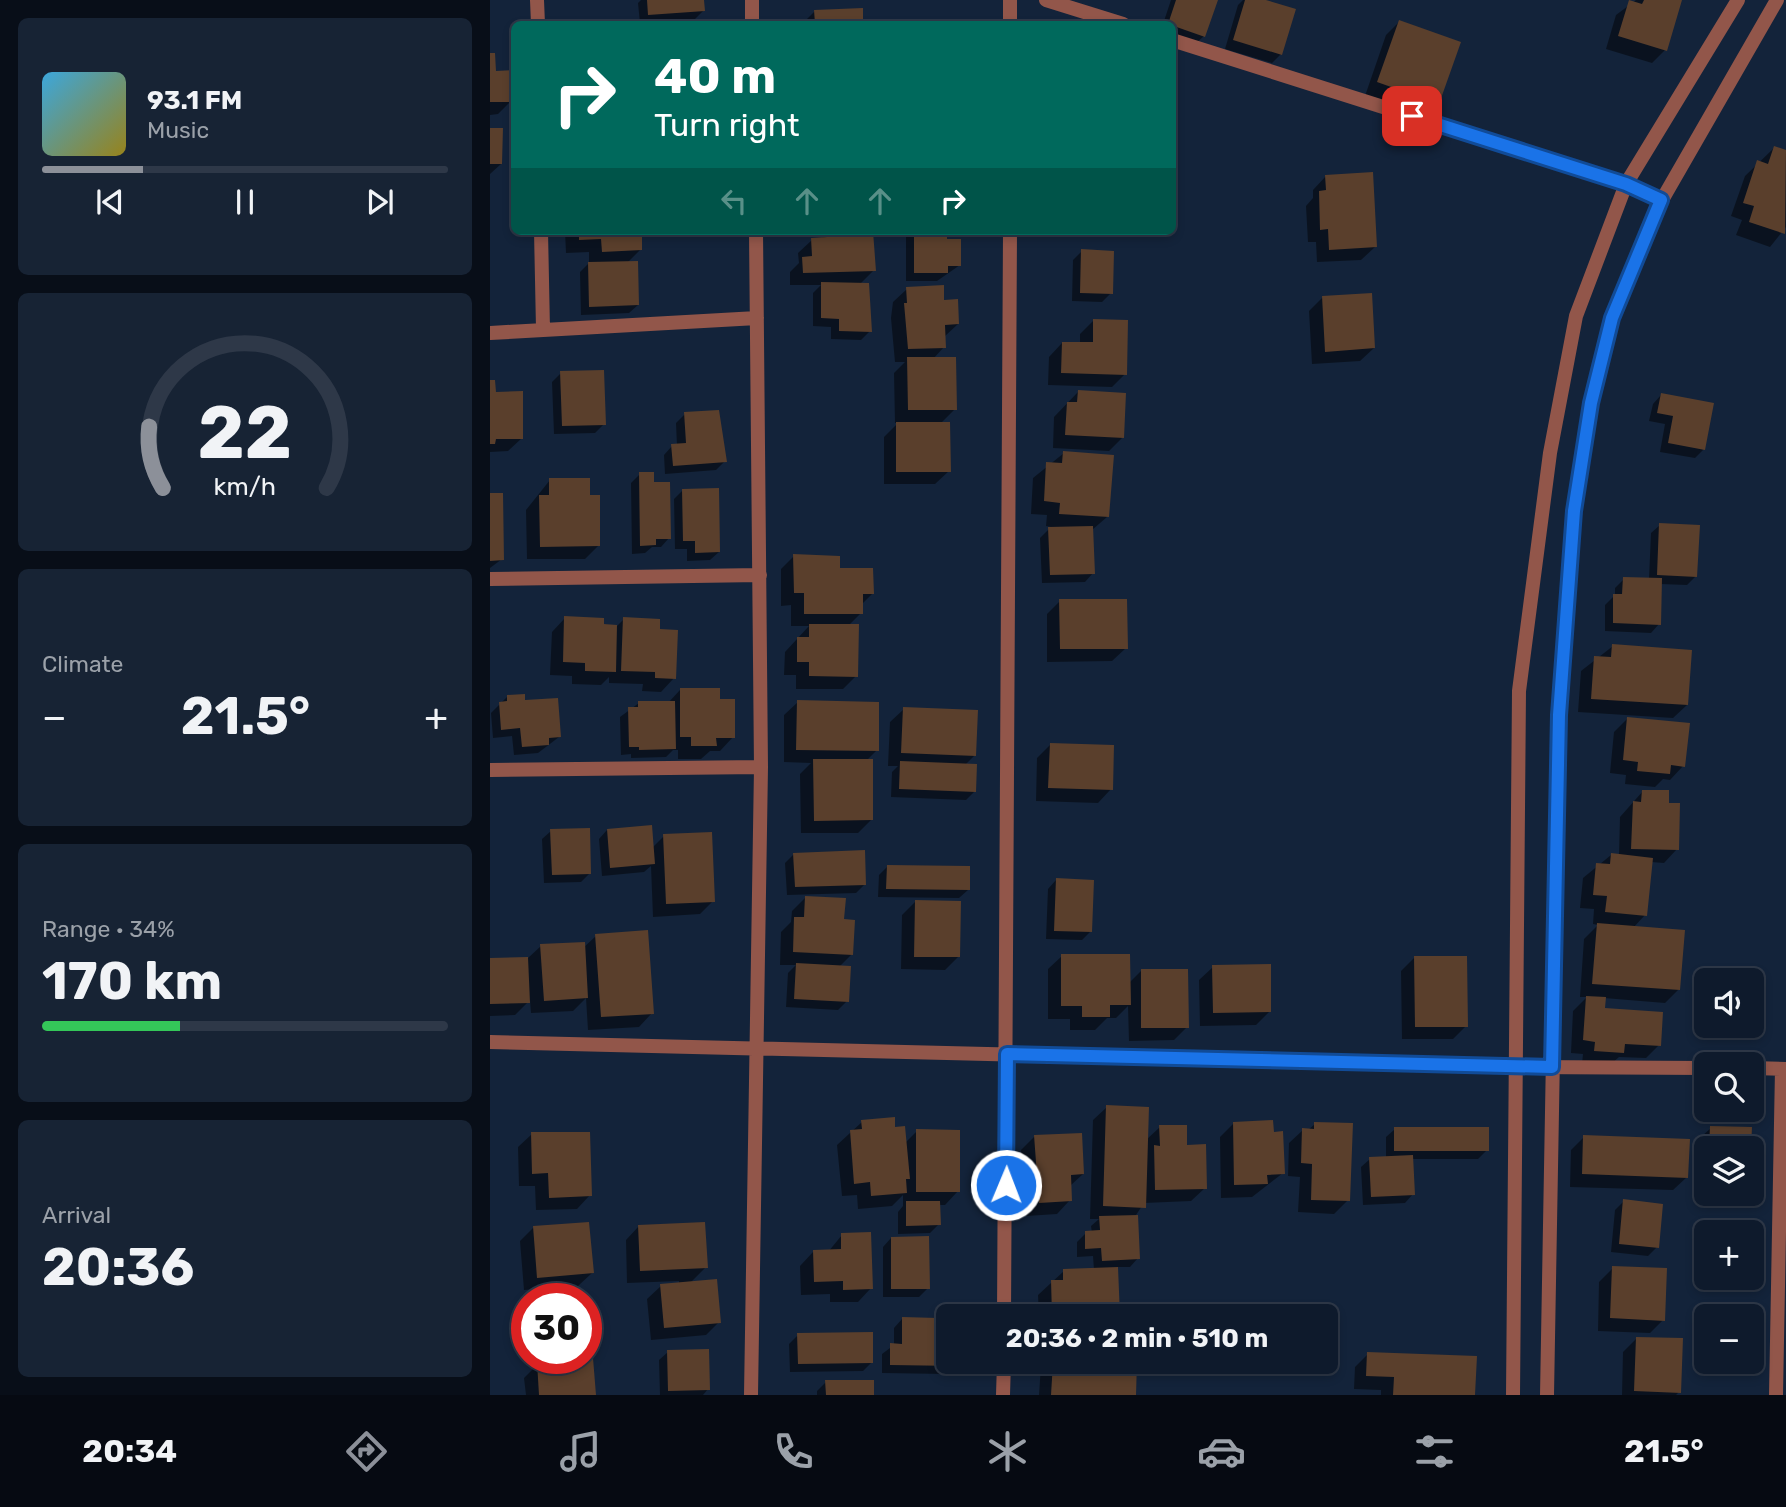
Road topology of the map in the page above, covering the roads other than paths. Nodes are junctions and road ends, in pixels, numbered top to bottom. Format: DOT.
graph roads {
  1 [pos="537,0"];
  2 [pos="752,0"];
  3 [pos="1010,0"];
  4 [pos="1046,0"];
  5 [pos="1738,0"];
  6 [pos="1777,0"];
  7 [pos="538,21"];
  8 [pos="752,21"];
  9 [pos="1010,21"];
  10 [pos="1113,21"];
  11 [pos="1176,41"];
  12 [pos="1626,184"];
  13 [pos="1661,200"];
  14 [pos="541,235"];
  15 [pos="756,235"];
  16 [pos="1010,235"];
  17 [pos="757,318"];
  18 [pos="543,329"];
  19 [pos="490,333"];
  20 [pos="760,575"];
  21 [pos="490,579"];
  22 [pos="761,767"];
  23 [pos="490,770"];
  24 [pos="490,1042"];
  25 [pos="758,1049"];
  26 [pos="1007,1054"];
  27 [pos="1552,1067"];
  28 [pos="1518,1068"];
  29 [pos="1694,1068"];
  30 [pos="1764,1068"];
  31 [pos="1784,1069"];
  32 [pos="1004,1304"];
  33 [pos="1004,1374"];
  34 [pos="751,1395"];
  35 [pos="1003,1395"];
  36 [pos="1513,1395"];
  37 [pos="1548,1395"];
  38 [pos="1776,1395"];
  1 -- 7 [label="street"];
  2 -- 8 [label="street"];
  3 -- 9 [label="street"];
  4 -- 10 [label="street"];
  5 -- 12 [label="street"];
  6 -- 13 [label="street"];
  11 -- 12 [label="street"];
  12 -- 13 [label="street"];
  12 -- 28 [label="street"];
  13 -- 27 [label="street"];
  14 -- 18 [label="street"];
  15 -- 17 [label="street"];
  16 -- 26 [label="street"];
  17 -- 18 [label="street"];
  17 -- 20 [label="street"];
  18 -- 19 [label="street"];
  20 -- 21 [label="street"];
  20 -- 22 [label="street"];
  22 -- 23 [label="street"];
  22 -- 25 [label="street"];
  24 -- 25 [label="street"];
  25 -- 26 [label="street"];
  25 -- 34 [label="street"];
  26 -- 28 [label="street"];
  26 -- 32 [label="street"];
  27 -- 28 [label="street"];
  27 -- 29 [label="street"];
  27 -- 37 [label="street"];
  28 -- 36 [label="street"];
  30 -- 31 [label="street"];
  31 -- 38 [label="street"];
  33 -- 35 [label="street"];
}
